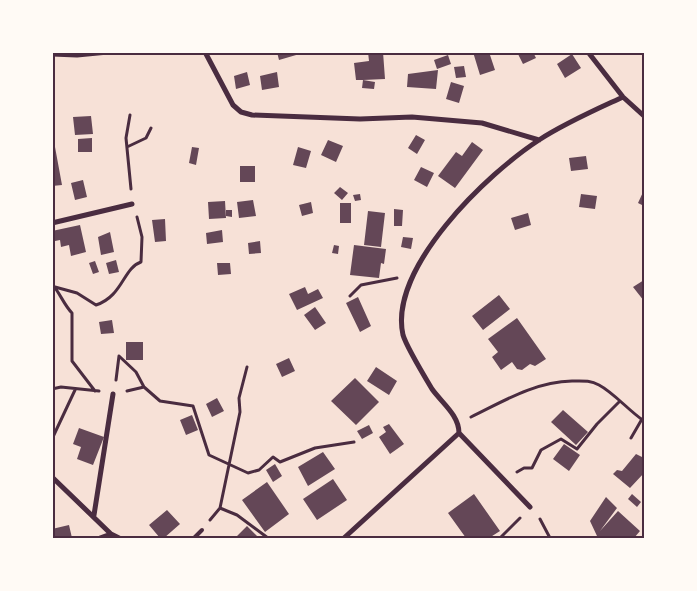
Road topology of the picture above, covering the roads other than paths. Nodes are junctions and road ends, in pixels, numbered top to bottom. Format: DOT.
graph roads {
  1 [pos="108,52"];
  2 [pos="205,52"];
  3 [pos="588,52"];
  4 [pos="52,54"];
  5 [pos="623,97"];
  6 [pos="644,116"];
  7 [pos="539,140"];
  8 [pos="132,204"];
  9 [pos="52,223"];
  10 [pos="113,394"];
  11 [pos="459,433"];
  12 [pos="52,476"];
  13 [pos="530,507"];
  14 [pos="94,515"];
  15 [pos="202,530"];
  16 [pos="111,534"];
  17 [pos="100,538"];
  18 [pos="119,538"];
  19 [pos="194,538"];
  20 [pos="344,538"];
  1 -- 4 [label="street"];
  2 -- 7 [label="street"];
  3 -- 5 [label="street"];
  5 -- 6 [label="street"];
  5 -- 7 [label="street"];
  7 -- 11 [label="street"];
  8 -- 9 [label="street"];
  10 -- 14 [label="street"];
  11 -- 13 [label="street"];
  11 -- 20 [label="street"];
  12 -- 14 [label="street"];
  14 -- 16 [label="street"];
  15 -- 19 [label="lane"];
  16 -- 17 [label="street"];
  16 -- 18 [label="street"];
}
